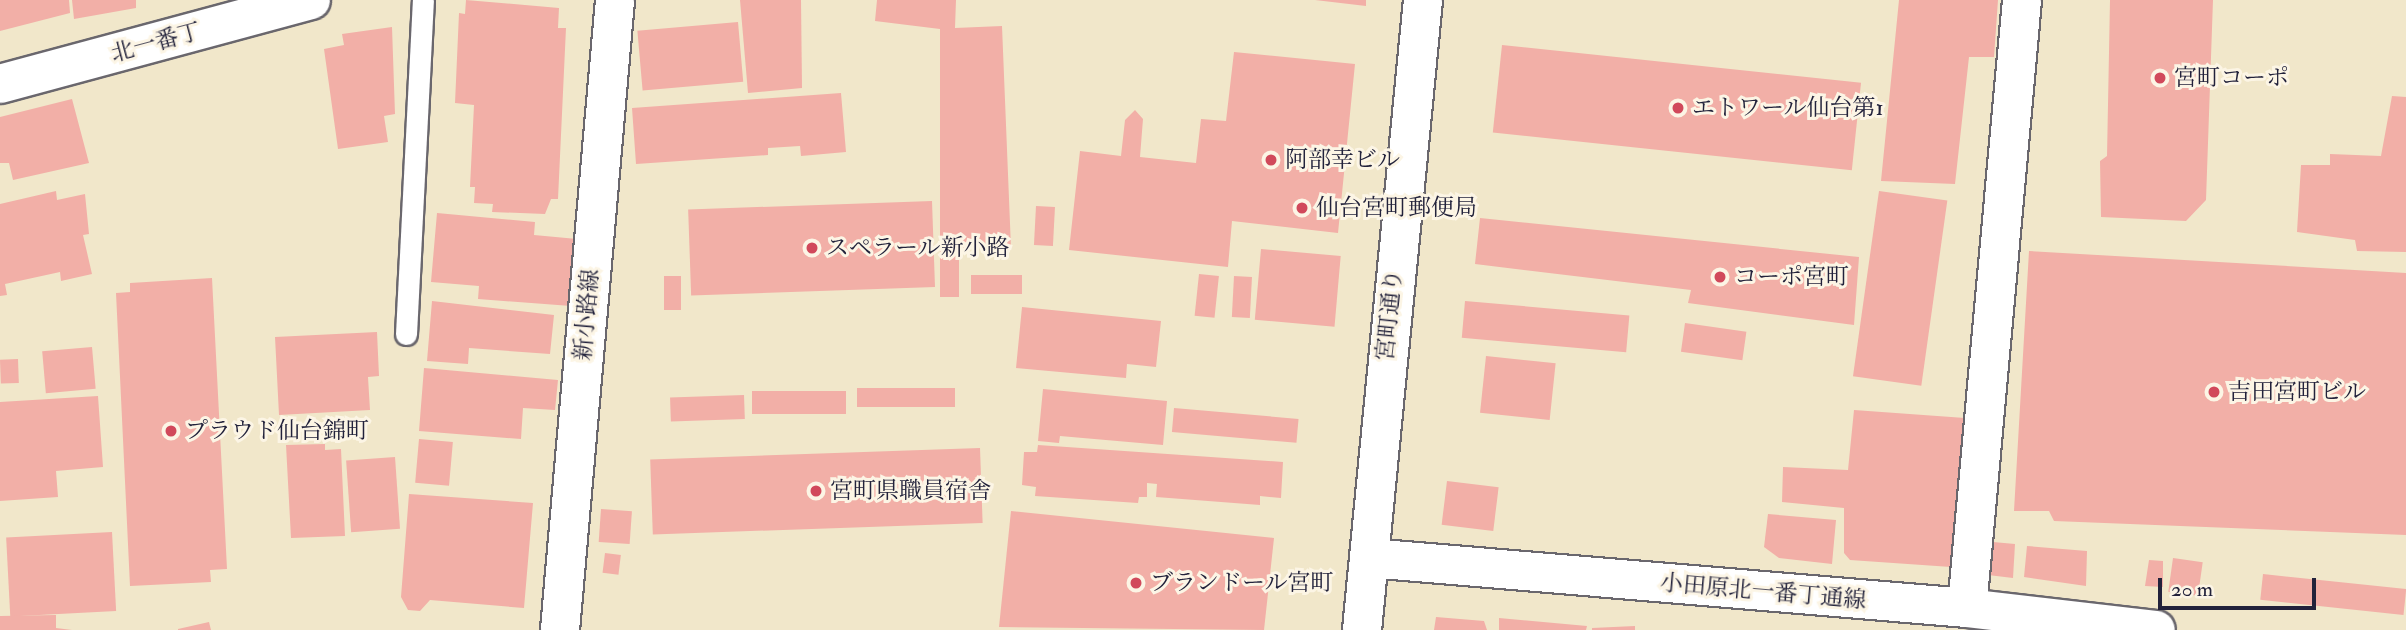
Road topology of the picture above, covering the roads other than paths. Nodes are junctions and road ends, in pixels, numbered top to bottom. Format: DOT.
graph roads {
  1 [pos="312,0"];
  2 [pos="423,0"];
  3 [pos="615,0"];
  4 [pos="1423,0"];
  5 [pos="2022,0"];
  6 [pos="0,84"];
  7 [pos="406,334"];
  8 [pos="1369,558"];
  9 [pos="1967,608"];
  10 [pos="560,630"];
  11 [pos="1363,630"];
  12 [pos="2156,630"];
  1 -- 6 [label="street, 北一番丁"];
  2 -- 7 [label="lane"];
  3 -- 10 [label="street, 新小路線"];
  4 -- 8 [label="street, 宮町通り"];
  5 -- 9 [label="street"];
  8 -- 9 [label="street, 小田原北一番丁通線"];
  8 -- 11 [label="street, 宮町通り"];
  9 -- 12 [label="street, 小田原北一番丁通線"];
}
